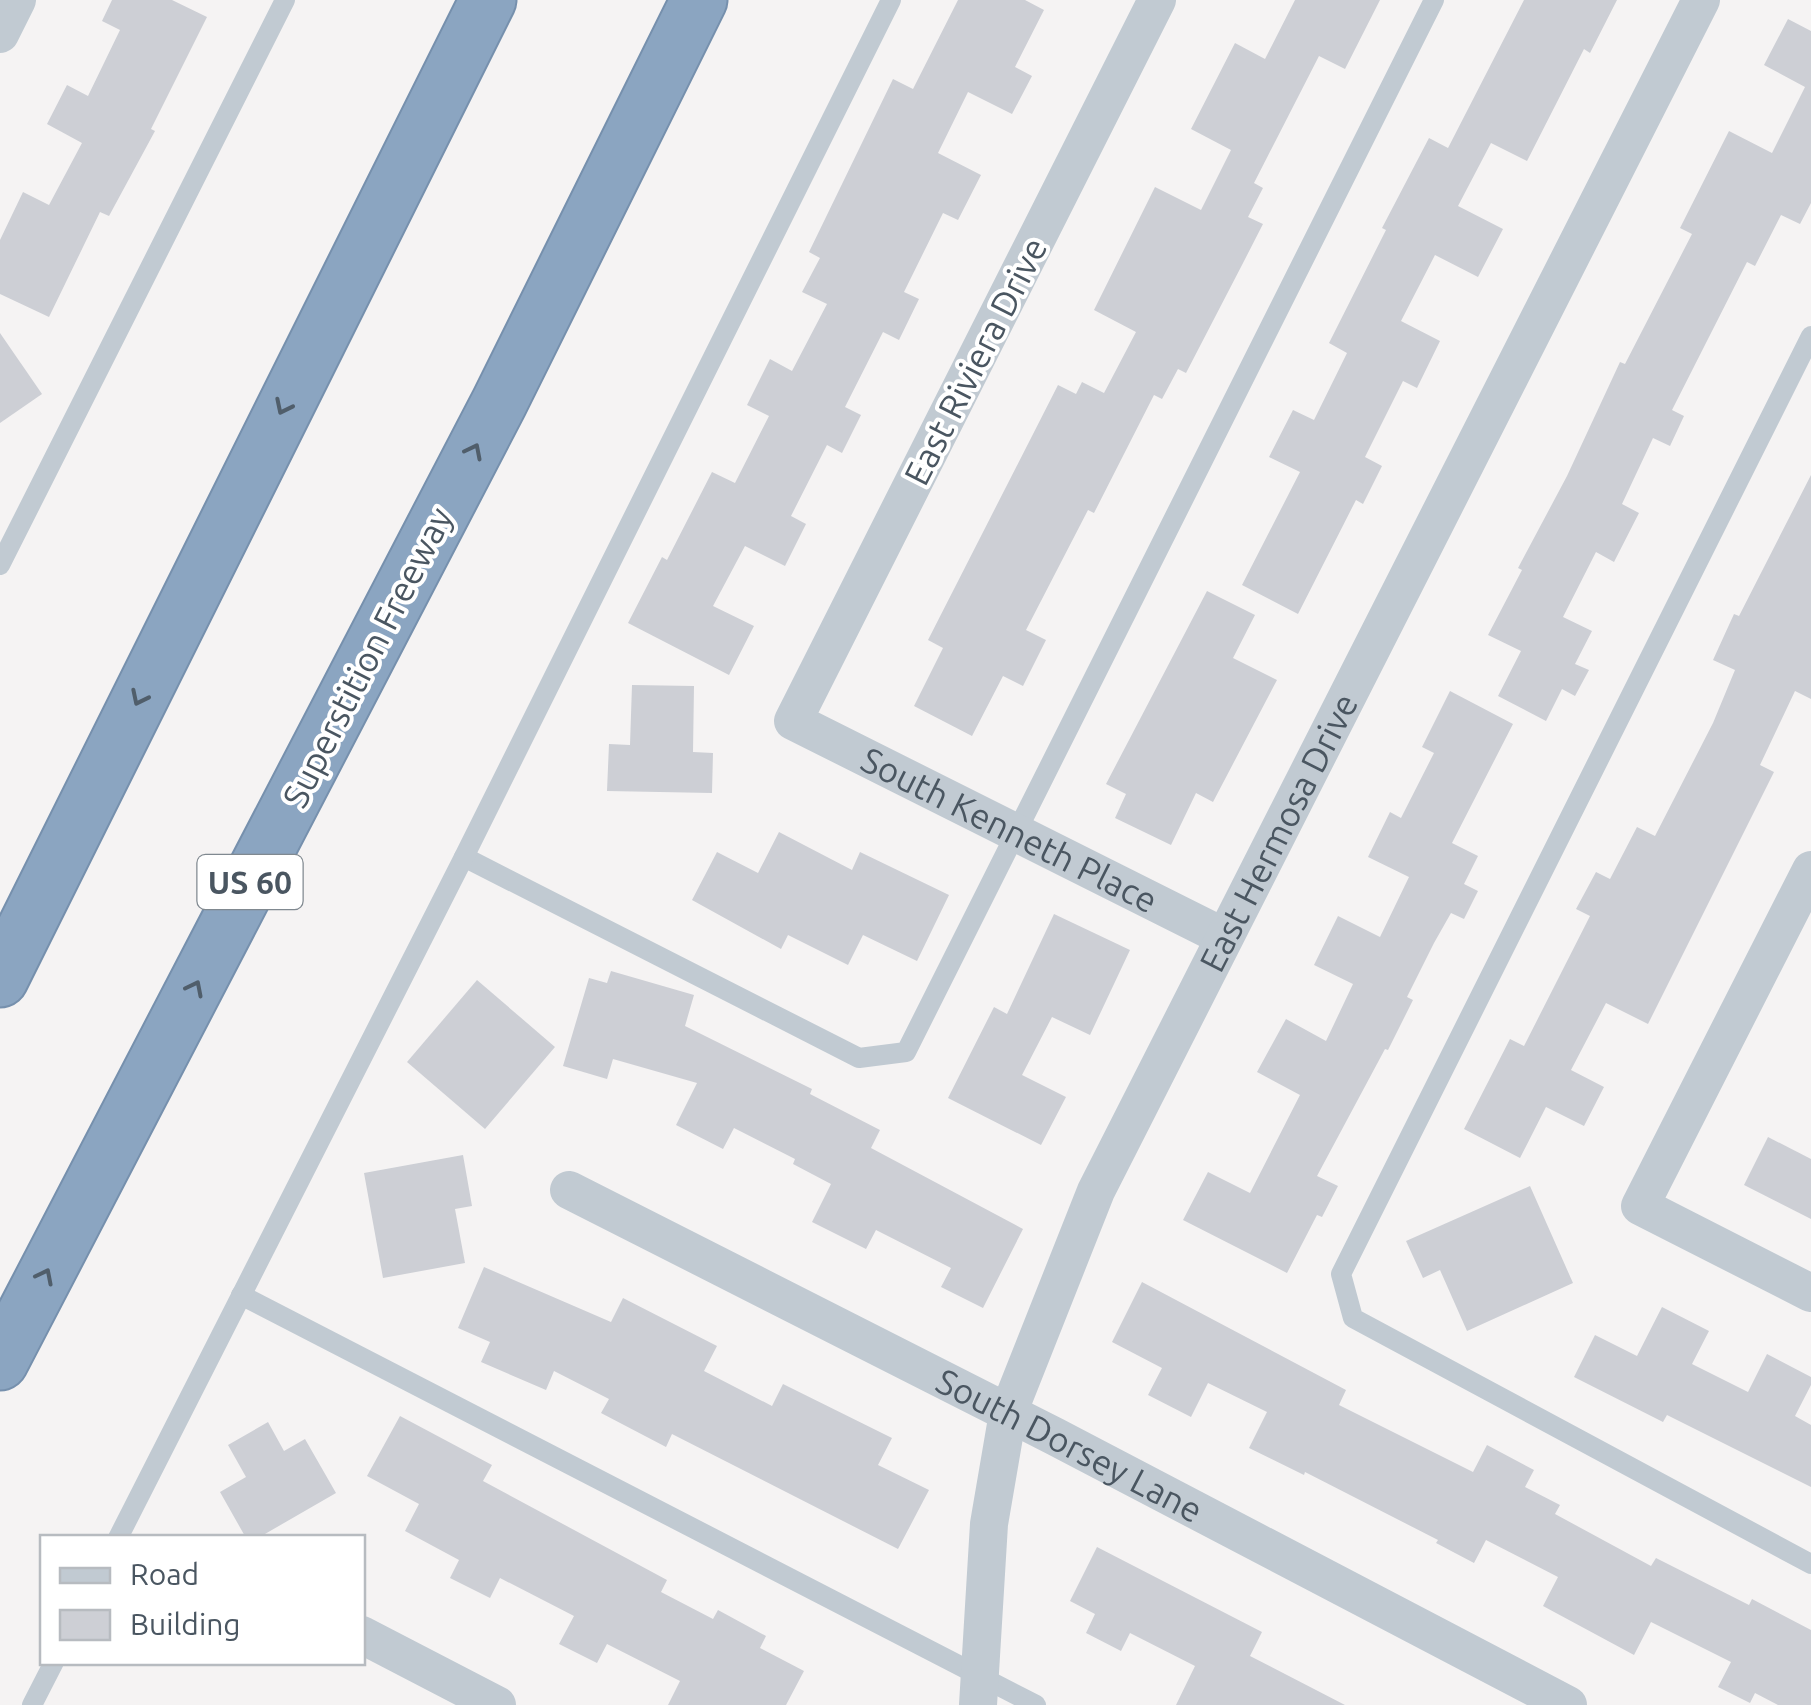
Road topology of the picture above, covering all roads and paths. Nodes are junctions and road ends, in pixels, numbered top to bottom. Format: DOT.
graph roads {
  1 [pos="17,0"];
  2 [pos="285,0"];
  3 [pos="470,0"];
  4 [pos="488,0"];
  5 [pos="699,0"];
  6 [pos="732,0"];
  7 [pos="890,0"];
  8 [pos="1157,0"];
  9 [pos="1434,0"];
  10 [pos="1702,0"];
  11 [pos="0,34"];
  12 [pos="327,320"];
  13 [pos="1811,336"];
  14 [pos="499,402"];
  15 [pos="0,565"];
  16 [pos="793,721"];
  17 [pos="1018,834"];
  18 [pos="464,857"];
  19 [pos="1811,870"];
  20 [pos="1224,936"];
  21 [pos="0,979"];
  22 [pos="569,1190"];
  23 [pos="1811,1293"];
  24 [pos="241,1295"];
  25 [pos="0,1362"];
  26 [pos="1008,1414"];
  27 [pos="120,1535"];
  28 [pos="1811,1564"];
  29 [pos="365,1638"];
  30 [pos="52,1665"];
  31 [pos="980,1690"];
  32 [pos="32,1705"];
  33 [pos="497,1705"];
  34 [pos="1036,1705"];
  35 [pos="1568,1705"];
  1 -- 11 [label="street"];
  2 -- 15 [label="lane"];
  3 -- 12 [label="highway"];
  4 -- 12 [label="highway"];
  5 -- 14 [label="highway, Superstition Freeway / US 60"];
  6 -- 14 [label="highway"];
  7 -- 18 [label="lane"];
  8 -- 16 [label="street, East Riviera Drive"];
  9 -- 17 [label="lane"];
  10 -- 20 [label="street, East Hermosa Drive"];
  12 -- 21 [label="highway, one-way"];
  13 -- 28 [label="lane"];
  25 -- 14 [label="highway, Superstition Freeway / US 60, one-way"];
  16 -- 17 [label="street, South Kenneth Place"];
  17 -- 18 [label="lane"];
  17 -- 20 [label="street, South Kenneth Place"];
  18 -- 24 [label="lane"];
  19 -- 23 [label="street"];
  20 -- 26 [label="street, East Hermosa Drive"];
  22 -- 26 [label="street, South Dorsey Lane"];
  24 -- 27 [label="lane"];
  24 -- 31 [label="lane"];
  26 -- 31 [label="street, East Hermosa Drive"];
  26 -- 35 [label="street, South Dorsey Lane"];
  29 -- 33 [label="street"];
  30 -- 32 [label="lane"];
  31 -- 34 [label="lane"];
}
